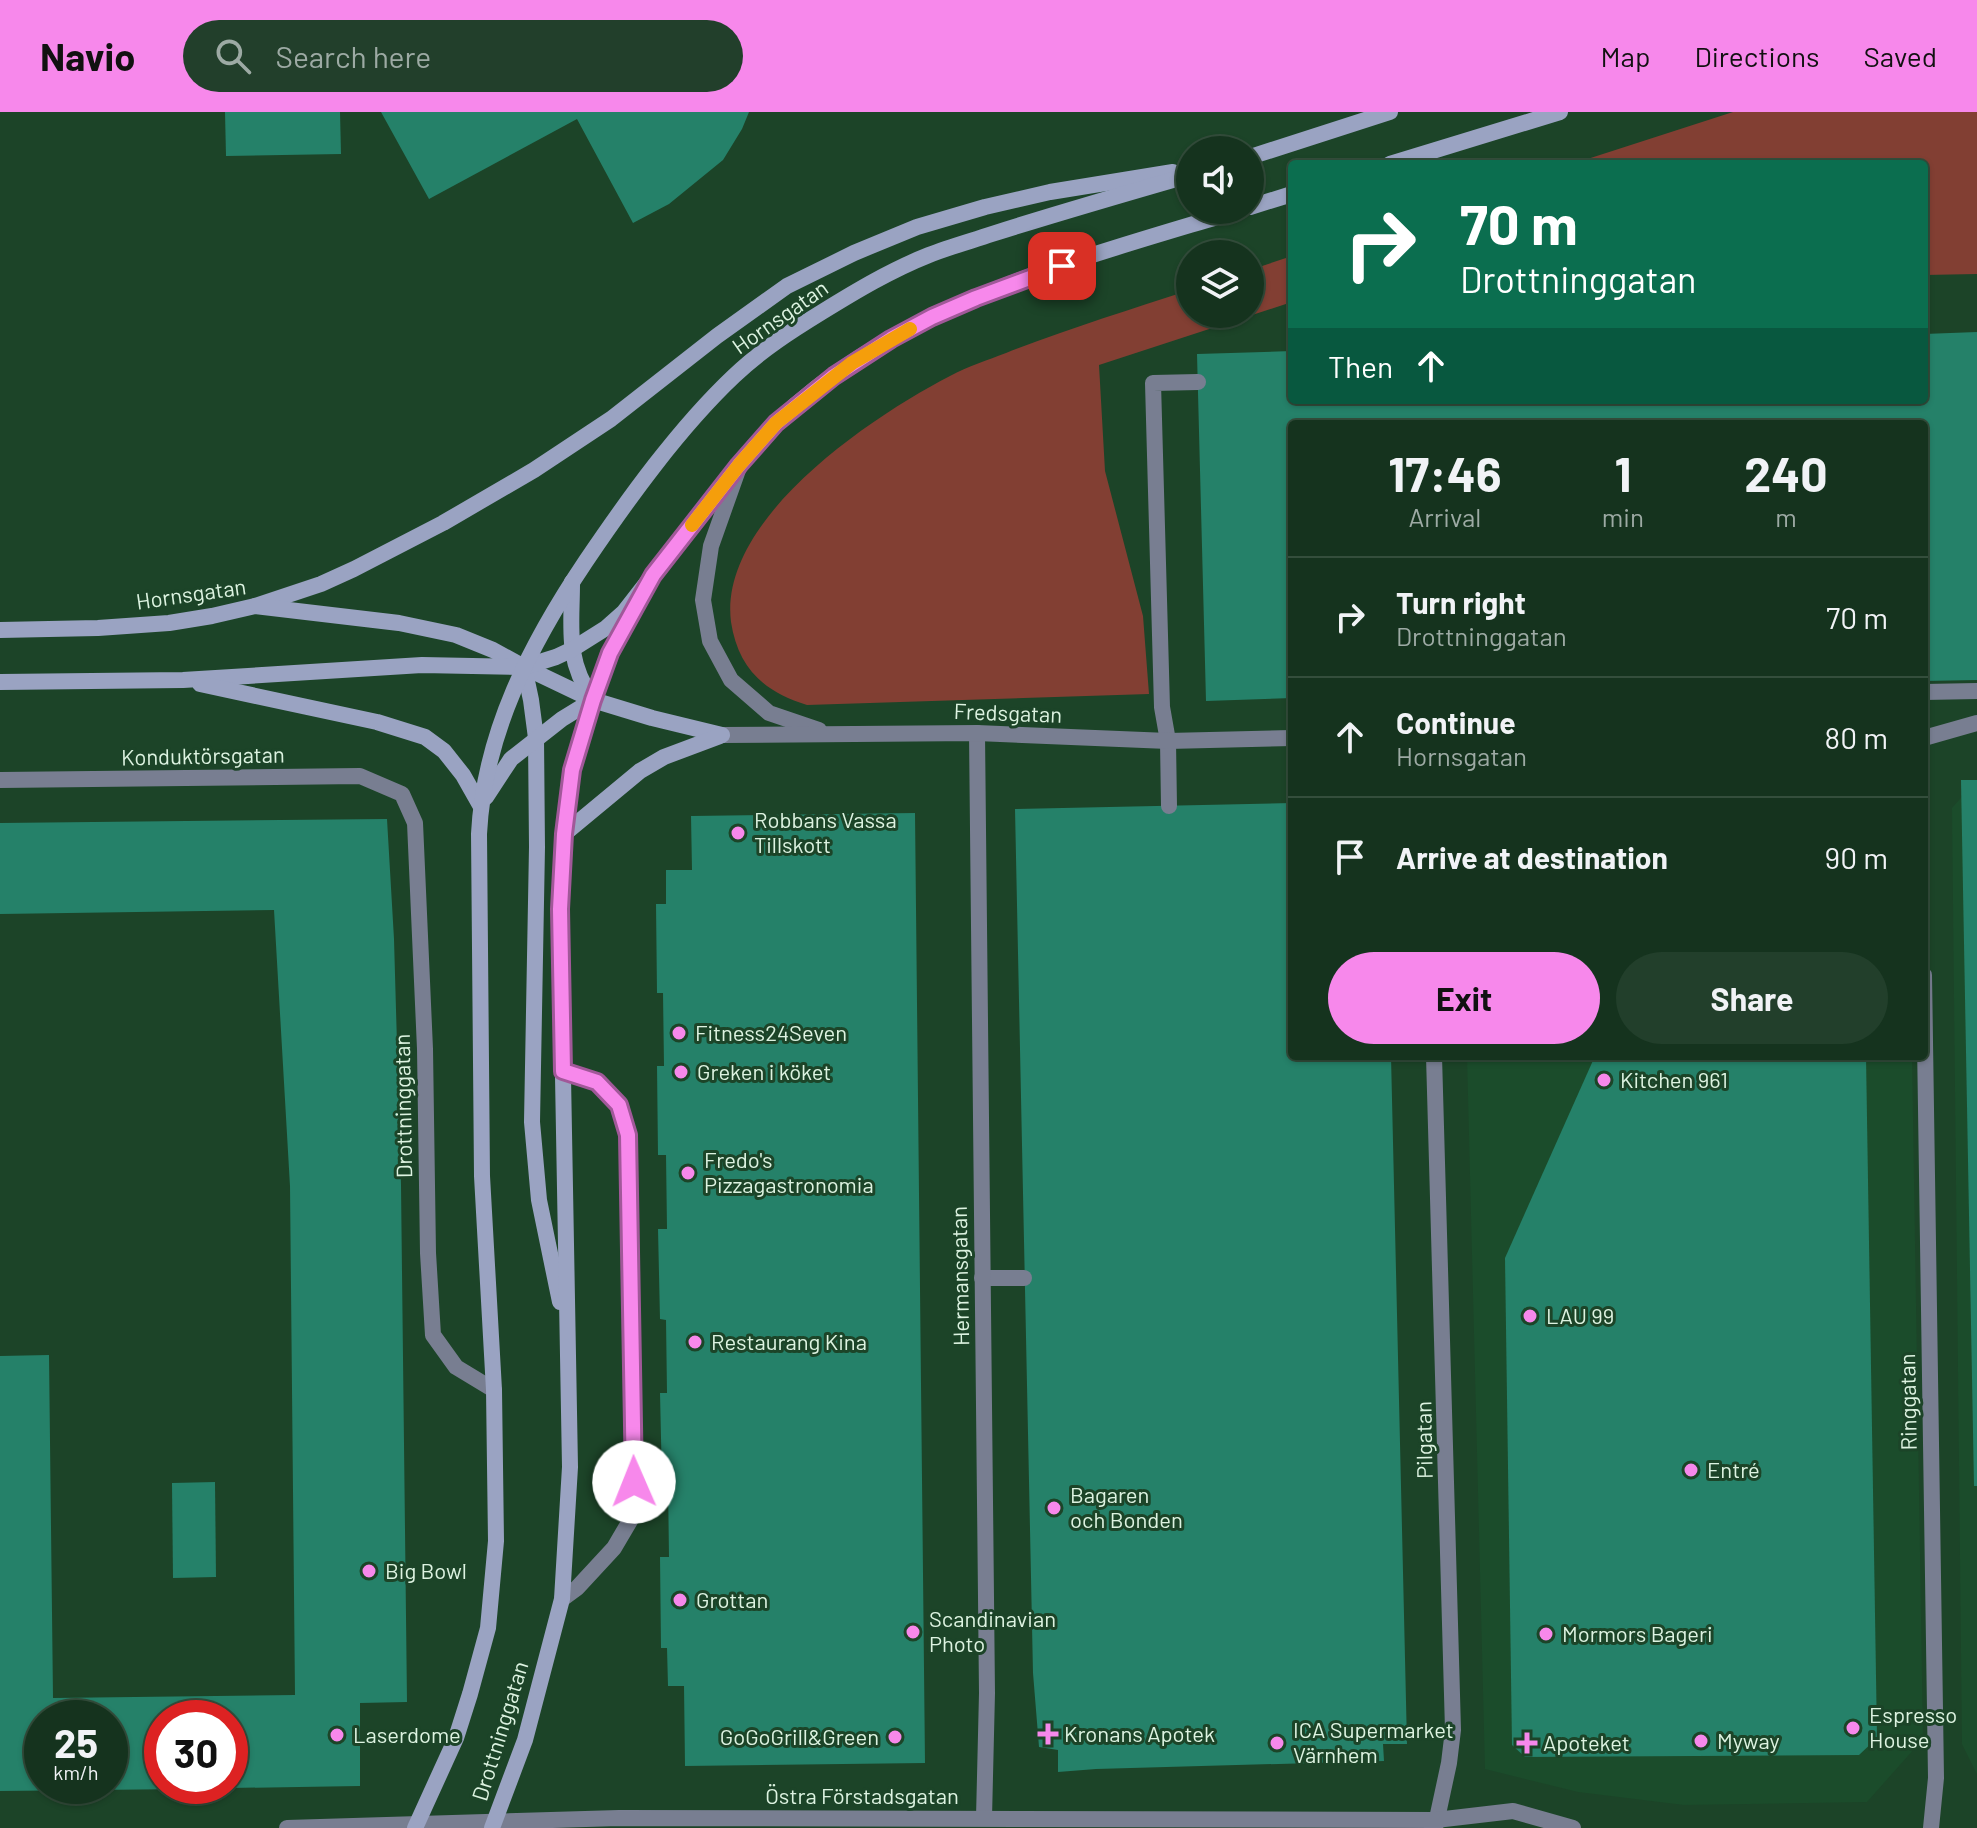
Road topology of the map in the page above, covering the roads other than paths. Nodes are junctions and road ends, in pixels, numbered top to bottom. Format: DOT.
graph roads {
  1 [pos="1390,112"];
  2 [pos="1560,112"];
  3 [pos="1264,152"];
  4 [pos="1403,160"];
  5 [pos="1176,174"];
  6 [pos="1176,177"];
  7 [pos="1288,195"];
  8 [pos="1264,203"];
  9 [pos="1196,224"];
  10 [pos="1198,382"];
  11 [pos="739,465"];
  12 [pos="653,575"];
  13 [pos="572,582"];
  14 [pos="255,606"];
  15 [pos="0,630"];
  16 [pos="571,650"];
  17 [pos="524,667"];
  18 [pos="183,680"];
  19 [pos="0,682"];
  20 [pos="1977,691"];
  21 [pos="1928,692"];
  22 [pos="593,700"];
  23 [pos="1977,723"];
  24 [pos="977,733"];
  25 [pos="832,734"];
  26 [pos="722,735"];
  27 [pos="1928,737"];
  28 [pos="536,738"];
  29 [pos="1288,738"];
  30 [pos="1168,741"];
  31 [pos="0,780"];
  32 [pos="402,794"];
  33 [pos="480,805"];
  34 [pos="1169,806"];
  35 [pos="564,834"];
  36 [pos="1434,1060"];
  37 [pos="1925,1060"];
  38 [pos="563,1071"];
  39 [pos="982,1278"];
  40 [pos="1024,1278"];
  41 [pos="567,1335"];
  42 [pos="494,1390"];
  43 [pos="562,1599"];
  44 [pos="984,1818"];
  45 [pos="1436,1824"];
  46 [pos="493,1825"];
  47 [pos="416,1826"];
  48 [pos="287,1828"];
  49 [pos="1462,1828"];
  50 [pos="1573,1828"];
  51 [pos="1931,1828"];
  1 -- 3 [label="main road"];
  2 -- 4 [label="main road"];
  5 -- 14 [label="main road"];
  6 -- 13 [label="main road, Hornsgatan"];
  7 -- 8 [label="main road"];
  9 -- 11 [label="main road"];
  10 -- 30 [label="street"];
  11 -- 12 [label="main road"];
  11 -- 25 [label="street"];
  12 -- 16 [label="main road"];
  12 -- 22 [label="main road, Drottninggatan"];
  13 -- 16 [label="main road"];
  13 -- 17 [label="main road, Hornsgatan"];
  14 -- 15 [label="main road, Hornsgatan"];
  14 -- 17 [label="main road, Hornsgatan"];
  16 -- 17 [label="main road"];
  16 -- 22 [label="main road"];
  17 -- 18 [label="main road"];
  17 -- 22 [label="main road"];
  17 -- 28 [label="main road"];
  17 -- 33 [label="main road, Hornsgatan"];
  18 -- 19 [label="main road"];
  18 -- 33 [label="main road"];
  20 -- 21 [label="street"];
  22 -- 26 [label="main road"];
  22 -- 28 [label="main road"];
  22 -- 35 [label="main road, Drottninggatan"];
  23 -- 27 [label="street"];
  24 -- 25 [label="street, Fredsgatan"];
  24 -- 30 [label="street, Fredsgatan"];
  24 -- 39 [label="street, Hermansgatan"];
  25 -- 26 [label="street, Fredsgatan"];
  26 -- 35 [label="main road"];
  28 -- 33 [label="main road"];
  28 -- 41 [label="main road"];
  29 -- 30 [label="street, Fredsgatan"];
  30 -- 34 [label="street"];
  31 -- 32 [label="street, Konduktörsgatan"];
  32 -- 42 [label="street, Drottninggatan"];
  33 -- 42 [label="main road, Drottninggatan"];
  35 -- 38 [label="main road, Drottninggatan"];
  36 -- 45 [label="street, Pilgatan"];
  37 -- 51 [label="street, Ringgatan"];
  38 -- 41 [label="main road, Drottninggatan"];
  38 -- 43 [label="street"];
  39 -- 40 [label="street"];
  39 -- 44 [label="street, Hermansgatan"];
  41 -- 43 [label="main road, Drottninggatan"];
  42 -- 47 [label="main road, Drottninggatan"];
  43 -- 46 [label="main road, Drottninggatan"];
  44 -- 45 [label="street, Östra Förstadsgatan"];
  44 -- 46 [label="street, Östra Förstadsgatan"];
  45 -- 49 [label="street, Östra Förstadsgatan"];
  45 -- 50 [label="street, Östra Förstadsgatan"];
  46 -- 47 [label="street, Östra Förstadsgatan"];
  47 -- 48 [label="street, Östra Förstadsgatan"];
}
